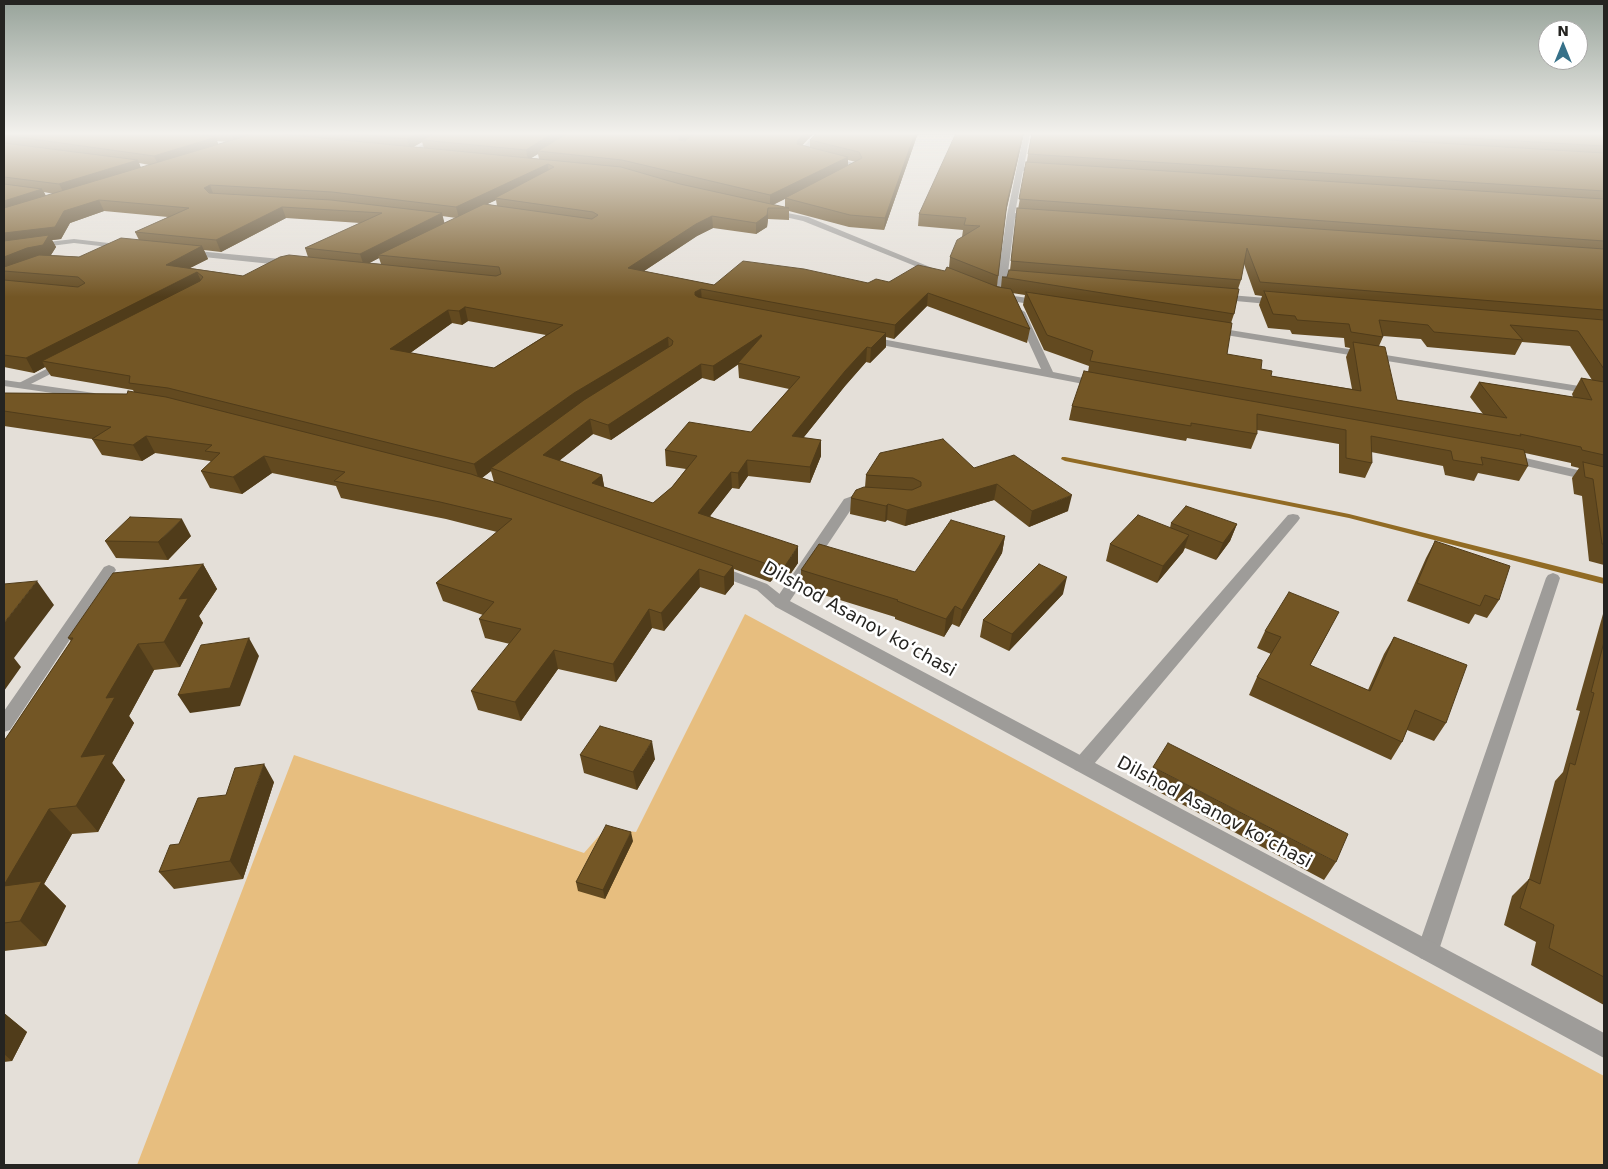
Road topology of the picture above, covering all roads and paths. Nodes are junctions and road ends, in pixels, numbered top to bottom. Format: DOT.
graph roads {
  1 [pos="1016,188"];
  2 [pos="772,209"];
  3 [pos="1011,215"];
  4 [pos="1050,218"];
  5 [pos="132,247"];
  6 [pos="4,250"];
  7 [pos="181,252"];
  8 [pos="298,264"];
  9 [pos="953,278"];
  10 [pos="1210,296"];
  11 [pos="1014,299"];
  12 [pos="1288,303"];
  13 [pos="1053,305"];
  14 [pos="1201,329"];
  15 [pos="856,337"];
  16 [pos="73,358"];
  17 [pos="1049,374"];
  18 [pos="4,383"];
  19 [pos="21,385"];
  20 [pos="1108,385"];
  21 [pos="1604,393"];
  22 [pos="108,398"];
  23 [pos="1501,456"];
  24 [pos="1604,480"];
  25 [pos="886,498"];
  26 [pos="1293,518"];
  27 [pos="706,567"];
  28 [pos="109,570"];
  29 [pos="1554,578"];
  30 [pos="781,602"];
  31 [pos="4,725"];
  32 [pos="1082,765"];
  33 [pos="1428,950"];
  34 [pos="1604,1046"];
  1 -- 3 [label="street"];
  2 -- 9 [label="street"];
  3 -- 4 [label="street"];
  3 -- 11 [label="street"];
  5 -- 6 [label="street"];
  7 -- 8 [label="street"];
  10 -- 12 [label="street"];
  11 -- 13 [label="street"];
  11 -- 17 [label="street"];
  14 -- 21 [label="street"];
  15 -- 17 [label="street"];
  16 -- 19 [label="street"];
  17 -- 20 [label="street"];
  18 -- 19 [label="street"];
  19 -- 22 [label="street"];
  23 -- 24 [label="street"];
  25 -- 30 [label="street"];
  26 -- 32 [label="street"];
  27 -- 30 [label="street, Dilshod Asanov koʻchasi"];
  28 -- 31 [label="street"];
  29 -- 33 [label="street"];
  30 -- 32 [label="street, Dilshod Asanov koʻchasi"];
  32 -- 33 [label="street, Dilshod Asanov koʻchasi"];
  33 -- 34 [label="street, Dilshod Asanov koʻchasi"];
}
